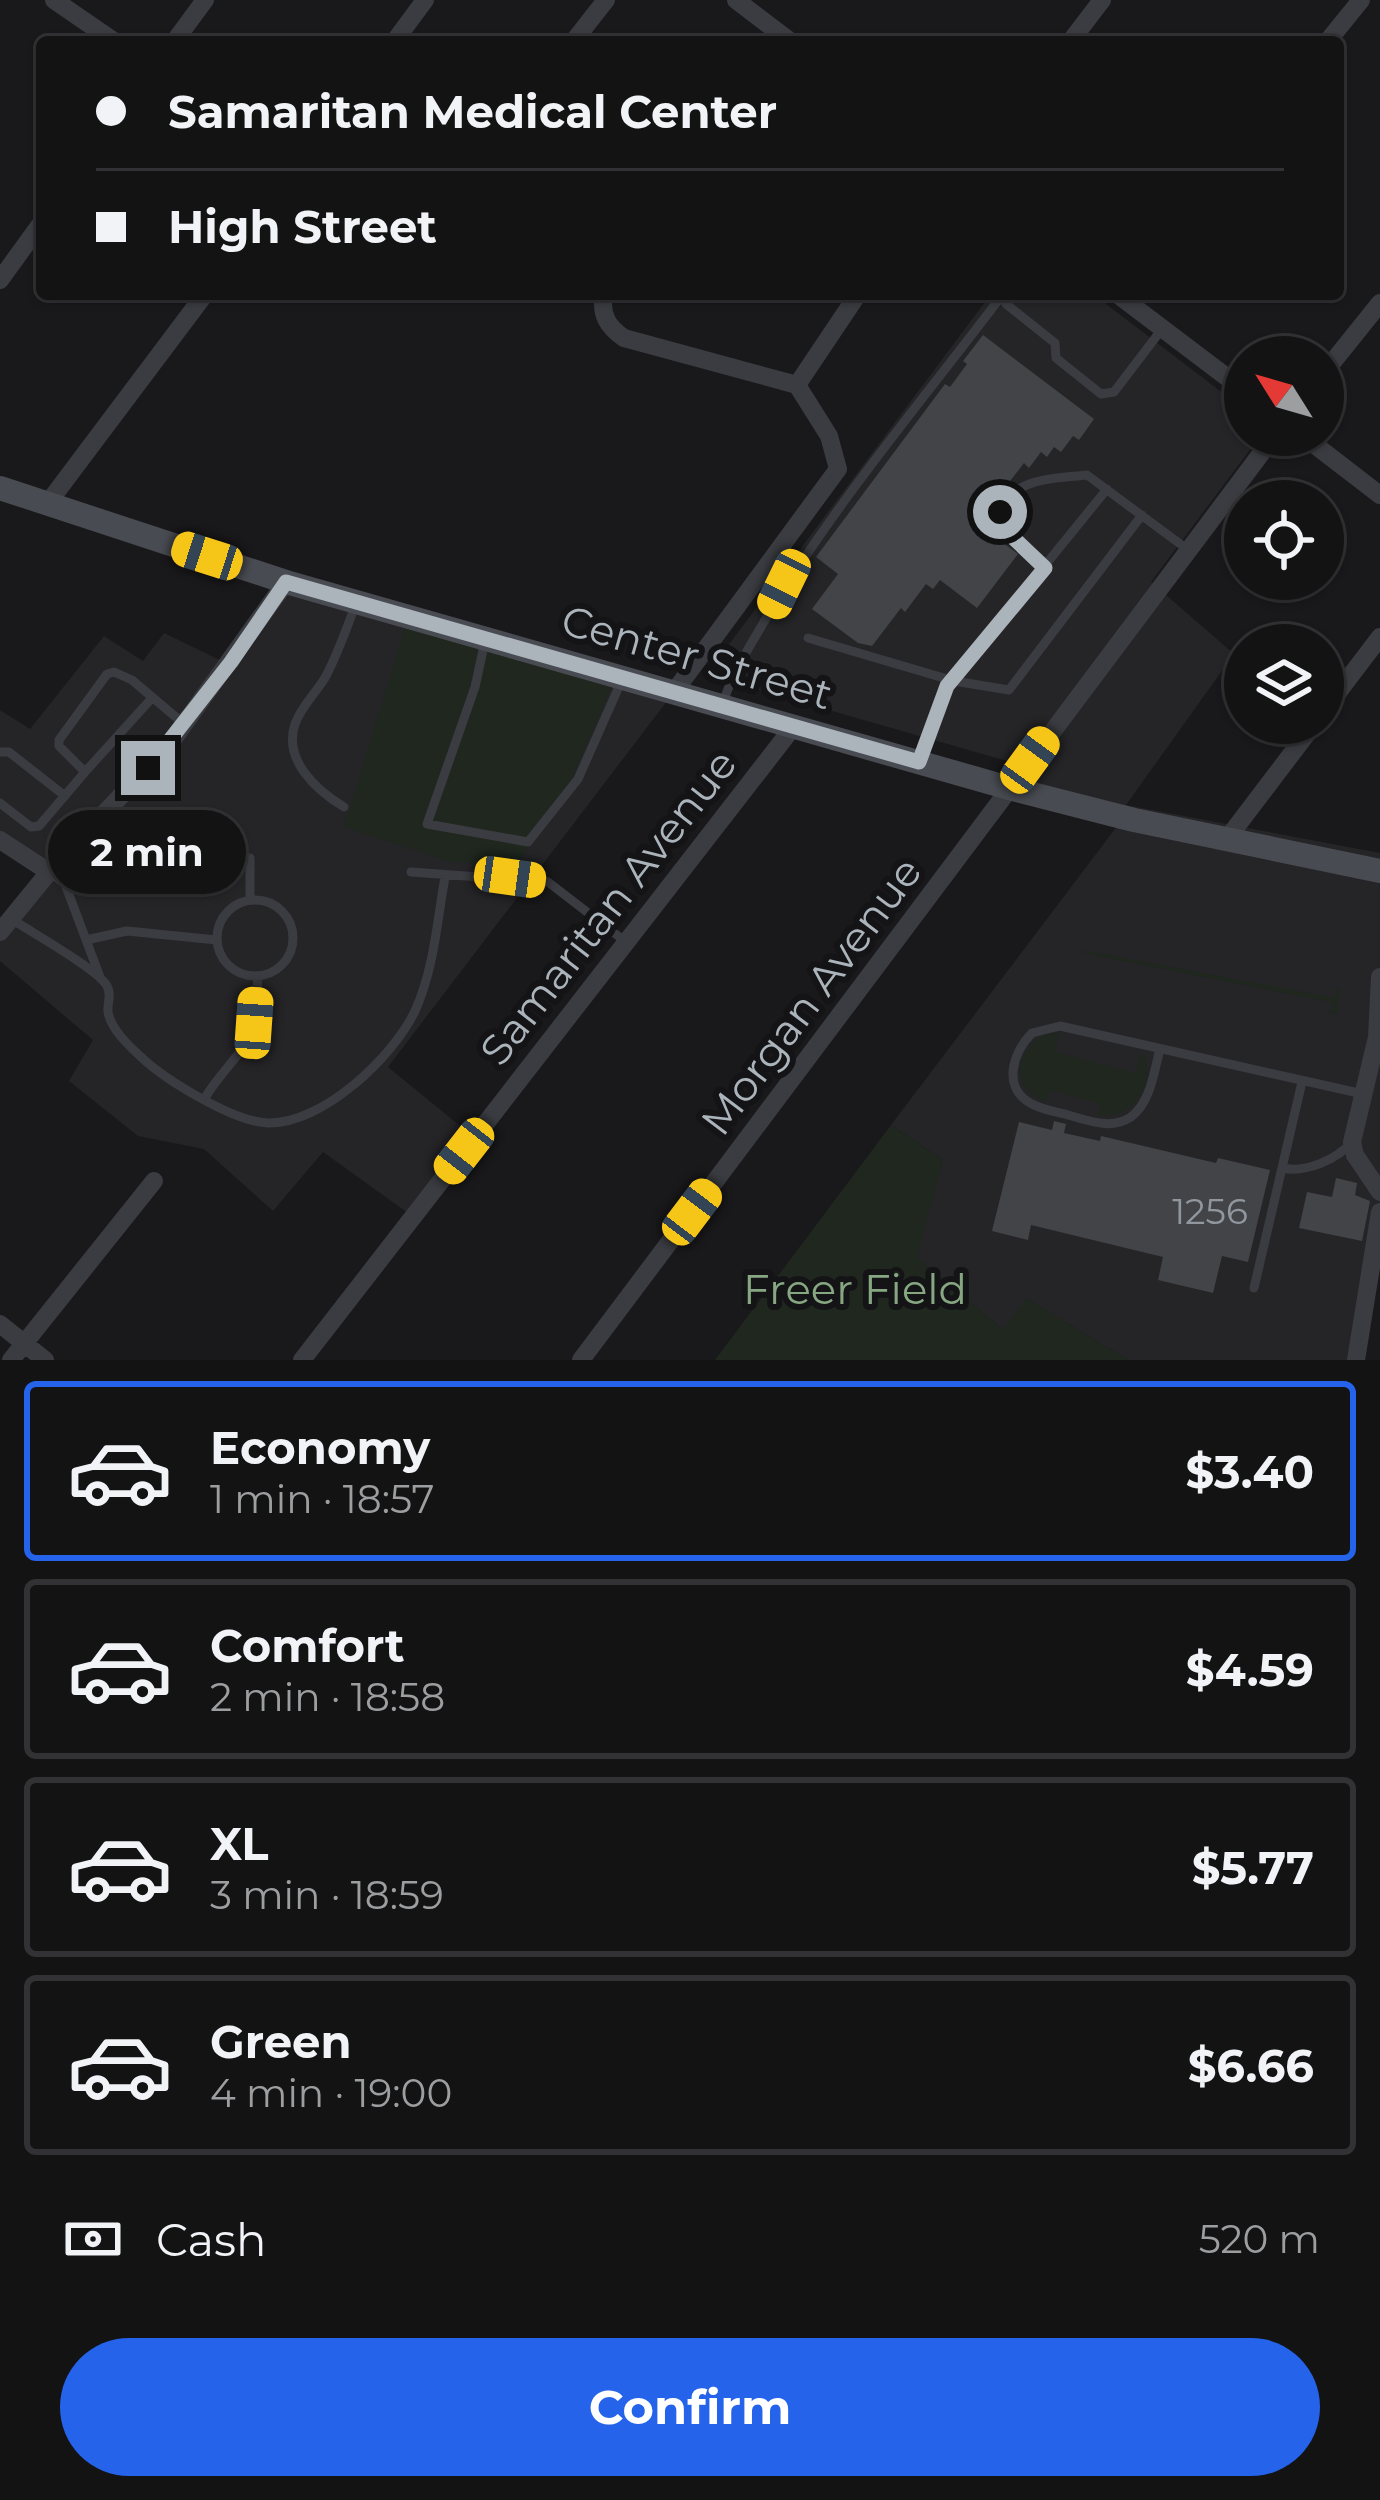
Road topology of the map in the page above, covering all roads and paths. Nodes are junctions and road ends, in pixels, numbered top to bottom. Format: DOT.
graph roads {
  1 [pos="54,0"];
  2 [pos="425,0"];
  3 [pos="605,0"];
  4 [pos="736,0"];
  5 [pos="1361,0"];
  6 [pos="1100,1"];
  7 [pos="197,3"];
  8 [pos="106,36"];
  9 [pos="178,36"];
  10 [pos="398,36"];
  11 [pos="578,36"];
  12 [pos="783,36"];
  13 [pos="1074,36"];
  14 [pos="1332,36"];
  15 [pos="36,231"];
  16 [pos="0,280"];
  17 [pos="200,300"];
  18 [pos="603,300"];
  19 [pos="854,300"];
  20 [pos="998,300"];
  21 [pos="1005,300"];
  22 [pos="1127,300"];
  23 [pos="1380,303"];
  24 [pos="1162,329"];
  25 [pos="1344,348"];
  26 [pos="1224,376"];
  27 [pos="797,385"];
  28 [pos="1259,456"];
  29 [pos="1329,456"];
  30 [pos="0,488"];
  31 [pos="1107,490"];
  32 [pos="1380,495"];
  33 [pos="48,503"];
  34 [pos="1142,515"];
  35 [pos="1187,549"];
  36 [pos="1045,568"];
  37 [pos="286,582"];
  38 [pos="357,601"];
  39 [pos="1380,637"];
  40 [pos="486,638"];
  41 [pos="808,638"];
  42 [pos="623,677"];
  43 [pos="954,681"];
  44 [pos="1344,684"];
  45 [pos="674,692"];
  46 [pos="152,698"];
  47 [pos="722,705"];
  48 [pos="184,724"];
  49 [pos="794,726"];
  50 [pos="1299,744"];
  51 [pos="0,752"];
  52 [pos="919,762"];
  53 [pos="85,772"];
  54 [pos="1009,788"];
  55 [pos="65,796"];
  56 [pos="0,803"];
  57 [pos="344,807"];
  58 [pos="1227,839"];
  59 [pos="0,840"];
  60 [pos="250,858"];
  61 [pos="1380,871"];
  62 [pos="49,872"];
  63 [pos="411,872"];
  64 [pos="445,878"];
  65 [pos="250,900"];
  66 [pos="5,925"];
  67 [pos="86,940"];
  68 [pos="218,940"];
  69 [pos="626,942"];
  70 [pos="258,976"];
  71 [pos="100,977"];
  72 [pos="1380,977"];
  73 [pos="1160,1049"];
  74 [pos="1302,1082"];
  75 [pos="1363,1094"];
  76 [pos="205,1098"];
  77 [pos="1352,1142"];
  78 [pos="1282,1168"];
  79 [pos="154,1181"];
  80 [pos="1380,1192"];
  81 [pos="1380,1212"];
  82 [pos="1254,1288"];
  83 [pos="0,1324"];
  84 [pos="24,1343"];
  85 [pos="11,1360"];
  86 [pos="45,1360"];
  87 [pos="302,1360"];
  88 [pos="580,1360"];
  89 [pos="1356,1360"];
  1 -- 8 [label="street"];
  2 -- 10 [label="street"];
  3 -- 11 [label="street"];
  4 -- 12 [label="street"];
  5 -- 14 [label="street"];
  6 -- 13 [label="street"];
  7 -- 9 [label="street"];
  15 -- 16 [label="street"];
  17 -- 33 [label="street"];
  18 -- 27 [label="street"];
  19 -- 27 [label="street"];
  20 -- 47 [label="lane"];
  21 -- 24 [label="lane"];
  22 -- 24 [label="street"];
  23 -- 25 [label="street"];
  24 -- 26 [label="street"];
  27 -- 45 [label="street"];
  28 -- 35 [label="street, Morgan Avenue"];
  29 -- 32 [label="street"];
  30 -- 33 [label="main road, Center Street"];
  31 -- 34 [label="lane"];
  31 -- 36 [label="lane"];
  31 -- 36 [label="lane"];
  33 -- 37 [label="main road, Center Street"];
  34 -- 35 [label="lane"];
  34 -- 43 [label="lane"];
  35 -- 54 [label="street, Morgan Avenue"];
  36 -- 43 [label="lane"];
  37 -- 38 [label="main road, Center Street"];
  37 -- 48 [label="street"];
  38 -- 40 [label="main road, Center Street"];
  38 -- 57 [label="lane"];
  39 -- 44 [label="street"];
  40 -- 42 [label="main road, Center Street"];
  40 -- 42 [label="lane"];
  41 -- 43 [label="lane"];
  42 -- 45 [label="main road, Center Street"];
  43 -- 52 [label="lane"];
  45 -- 47 [label="main road, Center Street"];
  46 -- 48 [label="lane"];
  46 -- 53 [label="lane"];
  46 -- 53 [label="lane"];
  47 -- 49 [label="main road, Center Street"];
  48 -- 62 [label="street"];
  49 -- 52 [label="main road, Center Street"];
  49 -- 69 [label="street, Samaritan Avenue"];
  50 -- 58 [label="street"];
  51 -- 55 [label="lane"];
  52 -- 54 [label="main road, Center Street"];
  53 -- 55 [label="lane"];
  54 -- 58 [label="main road, Center Street"];
  54 -- 88 [label="street, Morgan Avenue"];
  55 -- 56 [label="lane"];
  58 -- 61 [label="main road, Center Street"];
  59 -- 62 [label="street"];
  60 -- 65 [label="lane"];
  62 -- 66 [label="street"];
  62 -- 67 [label="lane"];
  63 -- 64 [label="lane"];
  64 -- 69 [label="lane"];
  64 -- 76 [label="lane"];
  65 -- 68 [label="lane"];
  65 -- 70 [label="lane"];
  66 -- 71 [label="lane"];
  67 -- 68 [label="lane"];
  67 -- 71 [label="lane"];
  68 -- 70 [label="lane"];
  69 -- 87 [label="street, Samaritan Avenue"];
  70 -- 76 [label="lane"];
  71 -- 76 [label="lane"];
  72 -- 75 [label="street"];
  73 -- 73 [label="lane"];
  73 -- 74 [label="lane"];
  74 -- 75 [label="lane"];
  74 -- 78 [label="lane"];
  75 -- 77 [label="street"];
  77 -- 78 [label="lane"];
  77 -- 80 [label="street"];
  78 -- 82 [label="lane"];
  79 -- 84 [label="street"];
  81 -- 89 [label="street"];
  83 -- 84 [label="street"];
  84 -- 85 [label="street"];
  84 -- 86 [label="street"];
}
